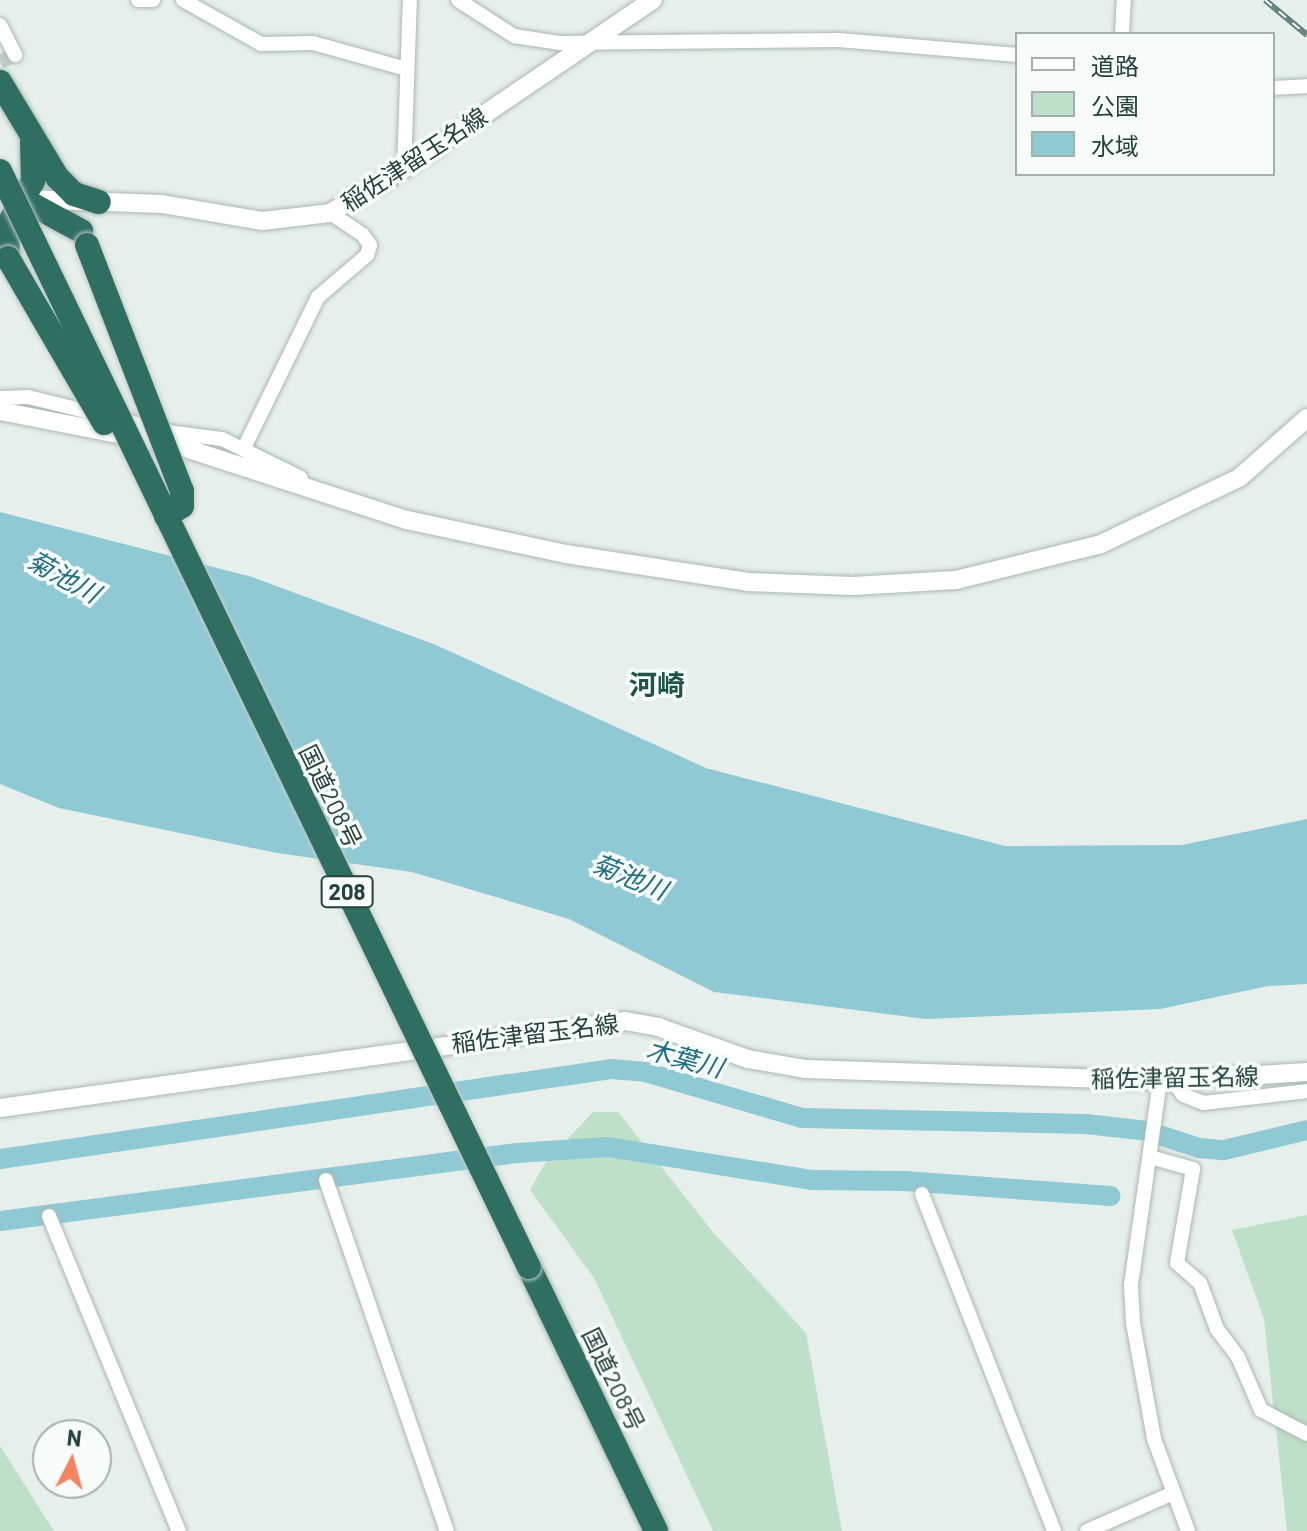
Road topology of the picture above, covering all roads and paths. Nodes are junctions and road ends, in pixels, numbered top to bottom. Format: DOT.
graph roads {
  1 [pos="138,0"];
  2 [pos="153,0"];
  3 [pos="183,0"];
  4 [pos="410,0"];
  5 [pos="458,0"];
  6 [pos="653,0"];
  7 [pos="1124,0"];
  8 [pos="0,25"];
  9 [pos="1122,32"];
  10 [pos="593,40"];
  11 [pos="15,55"];
  12 [pos="1015,55"];
  13 [pos="407,69"];
  14 [pos="0,82"];
  15 [pos="1307,86"];
  16 [pos="1275,88"];
  17 [pos="31,134"];
  18 [pos="404,169"];
  19 [pos="0,171"];
  20 [pos="0,187"];
  21 [pos="11,198"];
  22 [pos="99,202"];
  23 [pos="330,213"];
  24 [pos="84,238"];
  25 [pos="4,252"];
  26 [pos="0,398"];
  27 [pos="0,411"];
  28 [pos="1307,418"];
  29 [pos="244,448"];
  30 [pos="369,509"];
  31 [pos="166,516"];
  32 [pos="194,577"];
  33 [pos="1307,1072"];
  34 [pos="1166,1081"];
  35 [pos="1307,1091"];
  36 [pos="0,1108"];
  37 [pos="1150,1157"];
  38 [pos="326,1180"];
  39 [pos="922,1194"];
  40 [pos="49,1216"];
  41 [pos="1307,1434"];
  42 [pos="1173,1493"];
  43 [pos="179,1531"];
  44 [pos="447,1531"];
  45 [pos="656,1531"];
  46 [pos="1054,1531"];
  47 [pos="1087,1531"];
  48 [pos="1188,1531"];
  1 -- 2 [label="street"];
  3 -- 13 [label="street"];
  4 -- 13 [label="street"];
  5 -- 10 [label="street"];
  6 -- 10 [label="main road, 稲佐津留玉名線"];
  7 -- 9 [label="street"];
  8 -- 11 [label="street"];
  10 -- 12 [label="street"];
  10 -- 18 [label="main road, 稲佐津留玉名線"];
  13 -- 18 [label="street"];
  14 -- 17 [label="highway"];
  15 -- 16 [label="street"];
  17 -- 21 [label="highway"];
  17 -- 22 [label="highway"];
  18 -- 23 [label="main road, 稲佐津留玉名線"];
  19 -- 31 [label="highway, 国道208号 / 208, bridge"];
  20 -- 21 [label="highway"];
  21 -- 22 [label="main road, 稲佐津留玉名線"];
  21 -- 24 [label="highway"];
  21 -- 25 [label="highway"];
  22 -- 23 [label="main road, 稲佐津留玉名線"];
  22 -- 24 [label="highway"];
  23 -- 29 [label="street"];
  24 -- 31 [label="highway, bridge"];
  25 -- 32 [label="highway, bridge"];
  26 -- 29 [label="street"];
  27 -- 30 [label="main road"];
  28 -- 30 [label="main road"];
  29 -- 30 [label="street"];
  31 -- 32 [label="highway, 国道208号 / 208, bridge"];
  32 -- 45 [label="highway, 国道208号 / 208, bridge"];
  33 -- 34 [label="main road, 稲佐津留玉名線"];
  34 -- 35 [label="street"];
  34 -- 36 [label="main road, 稲佐津留玉名線"];
  34 -- 37 [label="street"];
  37 -- 41 [label="street"];
  37 -- 42 [label="street"];
  38 -- 44 [label="street"];
  39 -- 46 [label="street"];
  40 -- 43 [label="street"];
  42 -- 47 [label="street"];
  42 -- 48 [label="street"];
}
